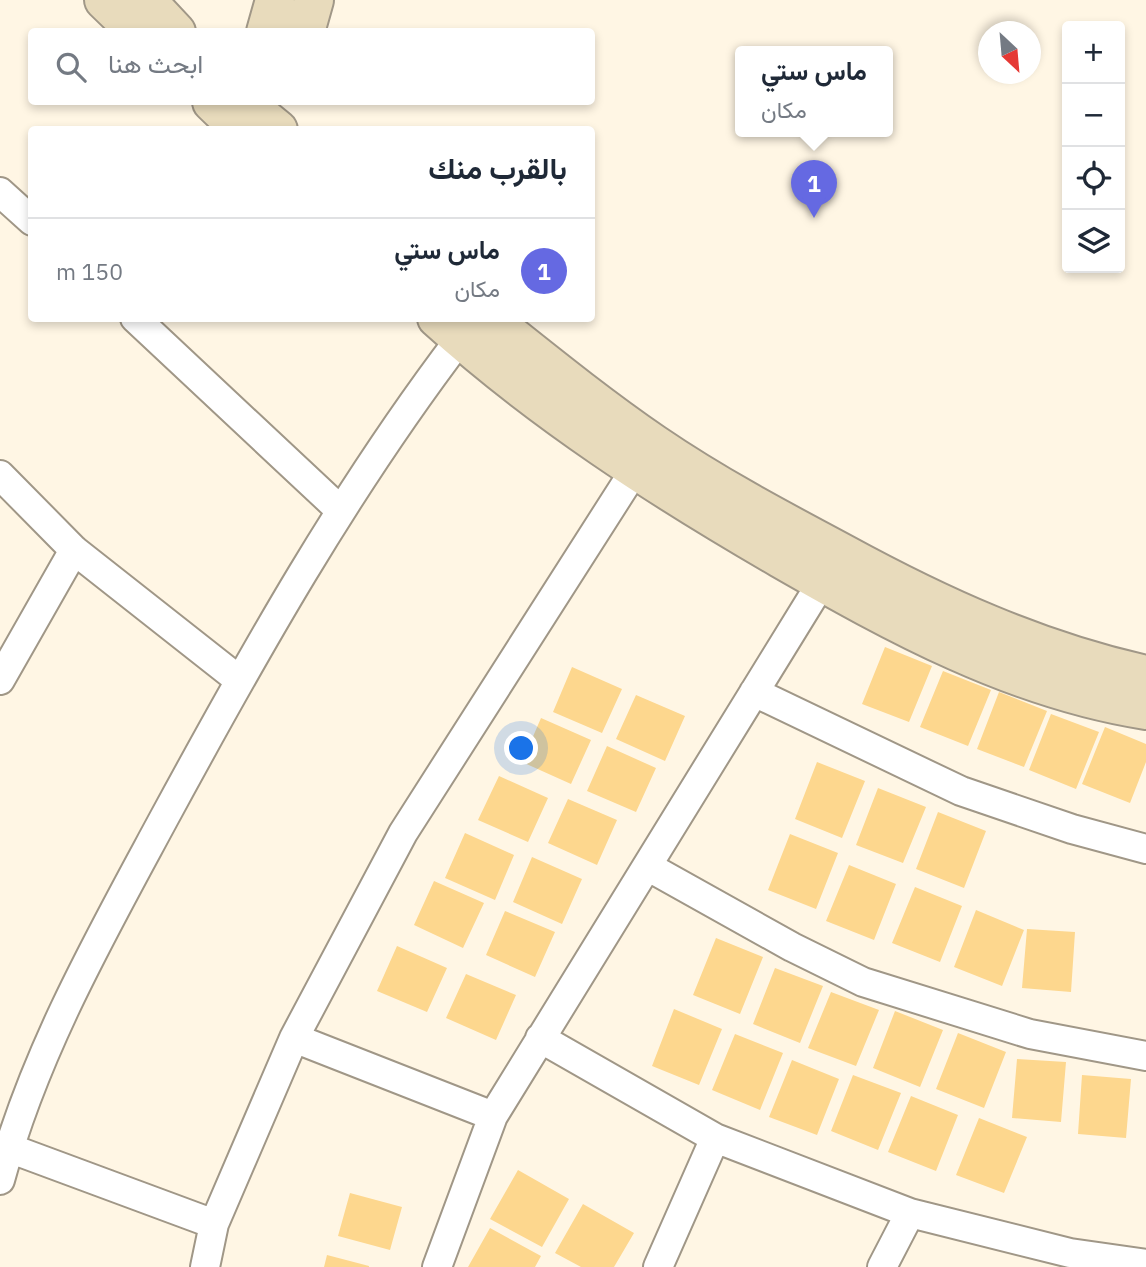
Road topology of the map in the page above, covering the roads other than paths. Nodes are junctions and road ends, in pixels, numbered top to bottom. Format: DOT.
graph roads {
  1 [pos="103,0"];
  2 [pos="146,0"];
  3 [pos="275,0"];
  4 [pos="314,0"];
  5 [pos="133,28"];
  6 [pos="172,28"];
  7 [pos="267,28"];
  8 [pos="306,28"];
  9 [pos="0,192"];
  10 [pos="28,217"];
  11 [pos="139,322"];
  12 [pos="462,325"];
  13 [pos="643,456"];
  14 [pos="0,475"];
  15 [pos="340,510"];
  16 [pos="74,550"];
  17 [pos="822,582"];
  18 [pos="1146,675"];
  19 [pos="0,680"];
  20 [pos="239,680"];
  21 [pos="754,692"];
  22 [pos="1146,710"];
  23 [pos="1146,849"];
  24 [pos="647,866"];
  25 [pos="294,1038"];
  26 [pos="540,1038"];
  27 [pos="1146,1056"];
  28 [pos="493,1116"];
  29 [pos="715,1138"];
  30 [pos="9,1147"];
  31 [pos="0,1180"];
  32 [pos="910,1213"];
  33 [pos="214,1224"];
  34 [pos="1146,1264"];
  35 [pos="205,1267"];
  36 [pos="436,1267"];
  37 [pos="658,1267"];
  38 [pos="882,1267"];
  1 -- 5 [label="street"];
  2 -- 6 [label="street"];
  3 -- 7 [label="street"];
  4 -- 8 [label="street"];
  9 -- 10 [label="street"];
  11 -- 15 [label="street"];
  12 -- 13 [label="street"];
  12 -- 15 [label="street"];
  13 -- 17 [label="street"];
  13 -- 18 [label="street"];
  13 -- 25 [label="street"];
  14 -- 16 [label="street"];
  15 -- 20 [label="street"];
  16 -- 19 [label="street"];
  16 -- 20 [label="street"];
  17 -- 21 [label="street"];
  17 -- 22 [label="street"];
  20 -- 30 [label="street"];
  21 -- 23 [label="street"];
  21 -- 24 [label="street"];
  24 -- 26 [label="street"];
  24 -- 27 [label="street"];
  25 -- 28 [label="street"];
  25 -- 33 [label="street"];
  26 -- 28 [label="street"];
  26 -- 29 [label="street"];
  28 -- 36 [label="street"];
  29 -- 32 [label="street"];
  29 -- 37 [label="street"];
  30 -- 31 [label="street"];
  30 -- 33 [label="street"];
  32 -- 34 [label="street"];
  32 -- 38 [label="street"];
  33 -- 35 [label="street"];
}
